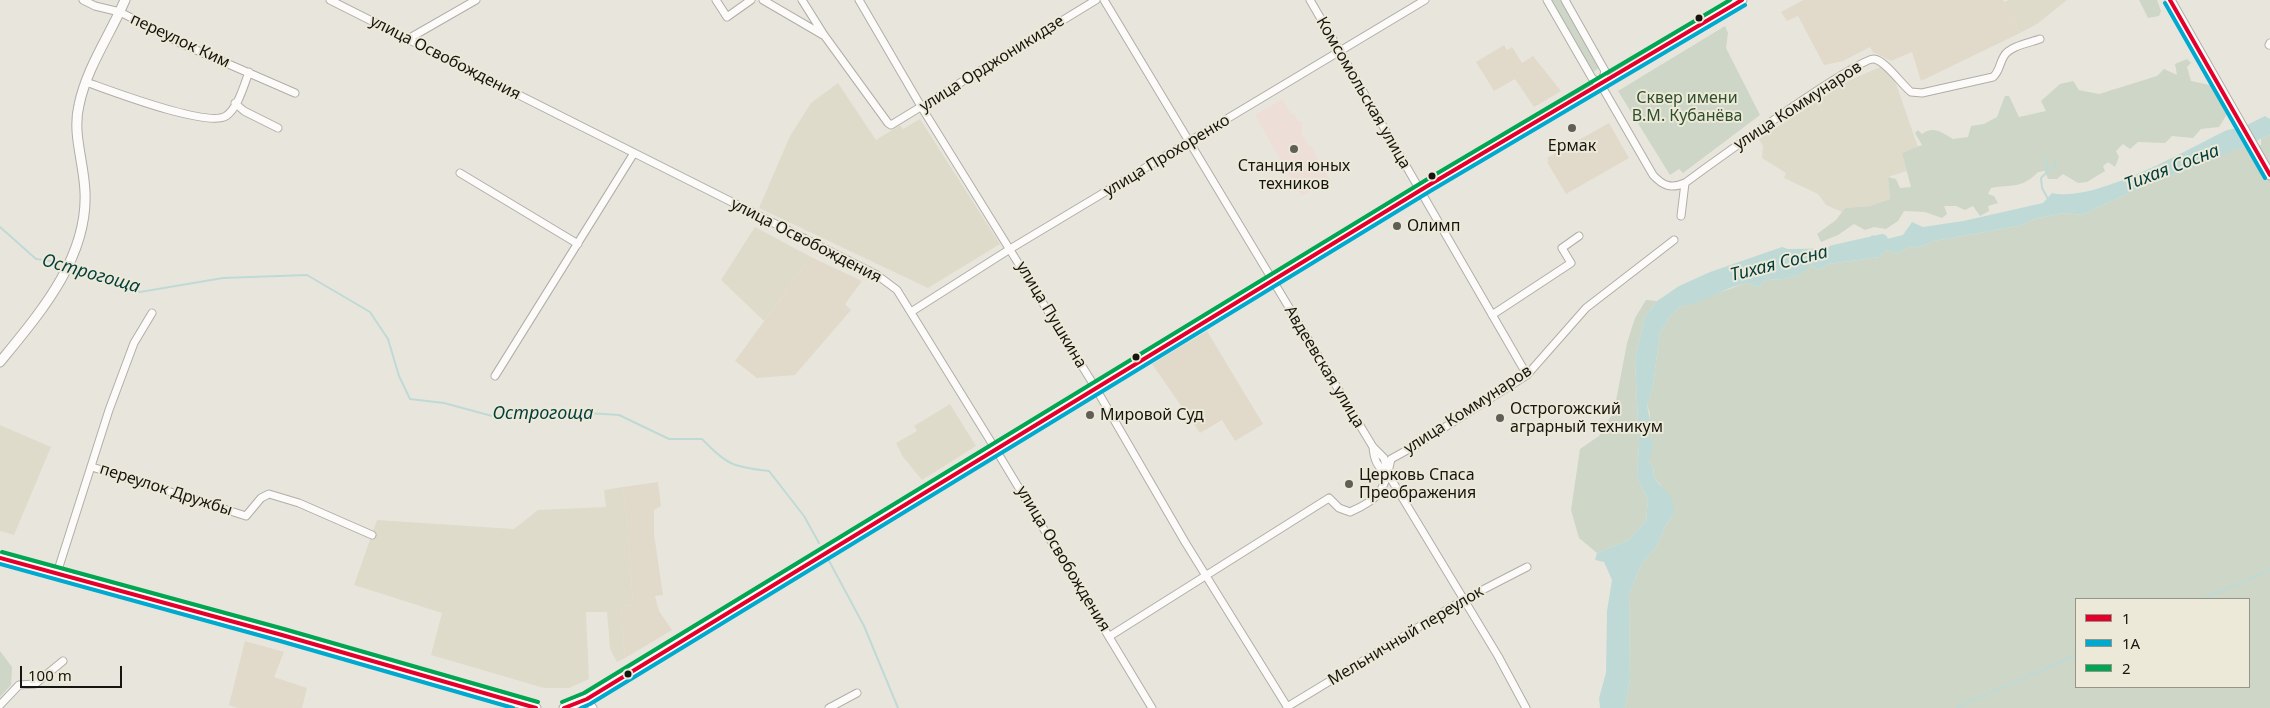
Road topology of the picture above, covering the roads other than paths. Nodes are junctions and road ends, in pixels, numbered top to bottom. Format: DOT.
graph roads {
  1 [pos="83,0"];
  2 [pos="124,0"];
  3 [pos="330,0"];
  4 [pos="476,0"];
  5 [pos="716,0"];
  6 [pos="751,0"];
  7 [pos="762,0"];
  8 [pos="802,0"];
  9 [pos="858,0"];
  10 [pos="1096,0"];
  11 [pos="1104,0"];
  12 [pos="1310,0"];
  13 [pos="1424,0"];
  14 [pos="1548,0"];
  15 [pos="1565,0"];
  16 [pos="1742,0"];
  17 [pos="2170,0"];
  18 [pos="120,12"];
  19 [pos="824,35"];
  20 [pos="408,39"];
  21 [pos="2040,39"];
  22 [pos="1339,52"];
  23 [pos="249,72"];
  24 [pos="86,82"];
  25 [pos="1602,85"];
  26 [pos="295,92"];
  27 [pos="235,103"];
  28 [pos="922,108"];
  29 [pos="278,128"];
  30 [pos="1190,142"];
  31 [pos="634,153"];
  32 [pos="460,174"];
  33 [pos="2270,175"];
  34 [pos="1685,182"];
  35 [pos="1420,191"];
  36 [pos="1681,216"];
  37 [pos="1579,236"];
  38 [pos="1674,240"];
  39 [pos="578,244"];
  40 [pos="1010,248"];
  41 [pos="1272,282"];
  42 [pos="911,312"];
  43 [pos="152,313"];
  44 [pos="1492,315"];
  45 [pos="0,362"];
  46 [pos="1528,375"];
  47 [pos="496,376"];
  48 [pos="1095,387"];
  49 [pos="996,450"];
  50 [pos="92,467"];
  51 [pos="1388,474"];
  52 [pos="372,535"];
  53 [pos="0,558"];
  54 [pos="1527,567"];
  55 [pos="57,572"];
  56 [pos="1207,574"];
  57 [pos="1462,600"];
  58 [pos="1110,636"];
  59 [pos="63,661"];
  60 [pos="858,693"];
  61 [pos="587,699"];
  62 [pos="0,705"];
  63 [pos="568,707"];
  64 [pos="535,708"];
  65 [pos="593,708"];
  66 [pos="829,708"];
  67 [pos="1152,708"];
  68 [pos="1287,708"];
  69 [pos="1526,708"];
  1 -- 18 [label="street, переулок Ким"];
  2 -- 18 [label="main road"];
  3 -- 20 [label="street, улица Освобождения"];
  4 -- 20 [label="street"];
  5 -- 6 [label="street"];
  7 -- 19 [label="street"];
  8 -- 19 [label="street"];
  9 -- 28 [label="street, улица Пушкина"];
  10 -- 28 [label="street, улица Орджоникидзе"];
  11 -- 30 [label="street, Авдеевская улица"];
  12 -- 22 [label="street, Комсомольская улица"];
  13 -- 22 [label="street, улица Прохоренко"];
  14 -- 25 [label="street"];
  15 -- 25 [label="street"];
  16 -- 25 [label="main road"];
  17 -- 33 [label="main road"];
  18 -- 23 [label="street, переулок Ким"];
  18 -- 24 [label="main road"];
  19 -- 28 [label="street, улица Орджоникидзе"];
  20 -- 31 [label="street, улица Освобождения"];
  21 -- 34 [label="street, улица Коммунаров"];
  22 -- 30 [label="street, улица Прохоренко"];
  22 -- 35 [label="street, Комсомольская улица"];
  23 -- 26 [label="street, переулок Ким"];
  23 -- 27 [label="street, переулок Ким"];
  24 -- 27 [label="street, переулок Ким"];
  24 -- 45 [label="main road"];
  25 -- 34 [label="street"];
  25 -- 35 [label="main road"];
  27 -- 29 [label="street"];
  28 -- 40 [label="street, улица Пушкина"];
  30 -- 40 [label="street, улица Прохоренко"];
  30 -- 41 [label="street, Авдеевская улица"];
  31 -- 39 [label="street"];
  31 -- 42 [label="street, улица Освобождения"];
  32 -- 39 [label="street"];
  34 -- 36 [label="street"];
  35 -- 41 [label="main road"];
  35 -- 44 [label="street, Комсомольская улица"];
  37 -- 44 [label="street"];
  38 -- 46 [label="street, улица Коммунаров"];
  39 -- 47 [label="street"];
  40 -- 42 [label="street, улица Прохоренко"];
  40 -- 48 [label="street, улица Пушкина"];
  41 -- 48 [label="main road"];
  41 -- 51 [label="street, Авдеевская улица"];
  42 -- 49 [label="street, улица Освобождения"];
  43 -- 50 [label="street, переулок Дружбы"];
  44 -- 46 [label="street, Комсомольская улица"];
  46 -- 51 [label="street, улица Коммунаров"];
  48 -- 49 [label="main road"];
  48 -- 56 [label="street, улица Пушкина"];
  49 -- 58 [label="street, улица Освобождения"];
  49 -- 61 [label="main road"];
  50 -- 52 [label="street, переулок Дружбы"];
  50 -- 55 [label="street, переулок Дружбы"];
  51 -- 56 [label="street, улица Коммунаров"];
  51 -- 57 [label="street, Авдеевская улица"];
  53 -- 55 [label="main road"];
  54 -- 57 [label="street, Мельничный переулок"];
  55 -- 64 [label="main road"];
  56 -- 58 [label="street, улица Коммунаров"];
  56 -- 68 [label="street, улица Пушкина"];
  57 -- 68 [label="street, Мельничный переулок"];
  57 -- 69 [label="street, Авдеевская улица"];
  58 -- 67 [label="street, улица Освобождения"];
  59 -- 62 [label="street"];
  60 -- 66 [label="street"];
  61 -- 63 [label="main road"];
  61 -- 65 [label="street"];
}
